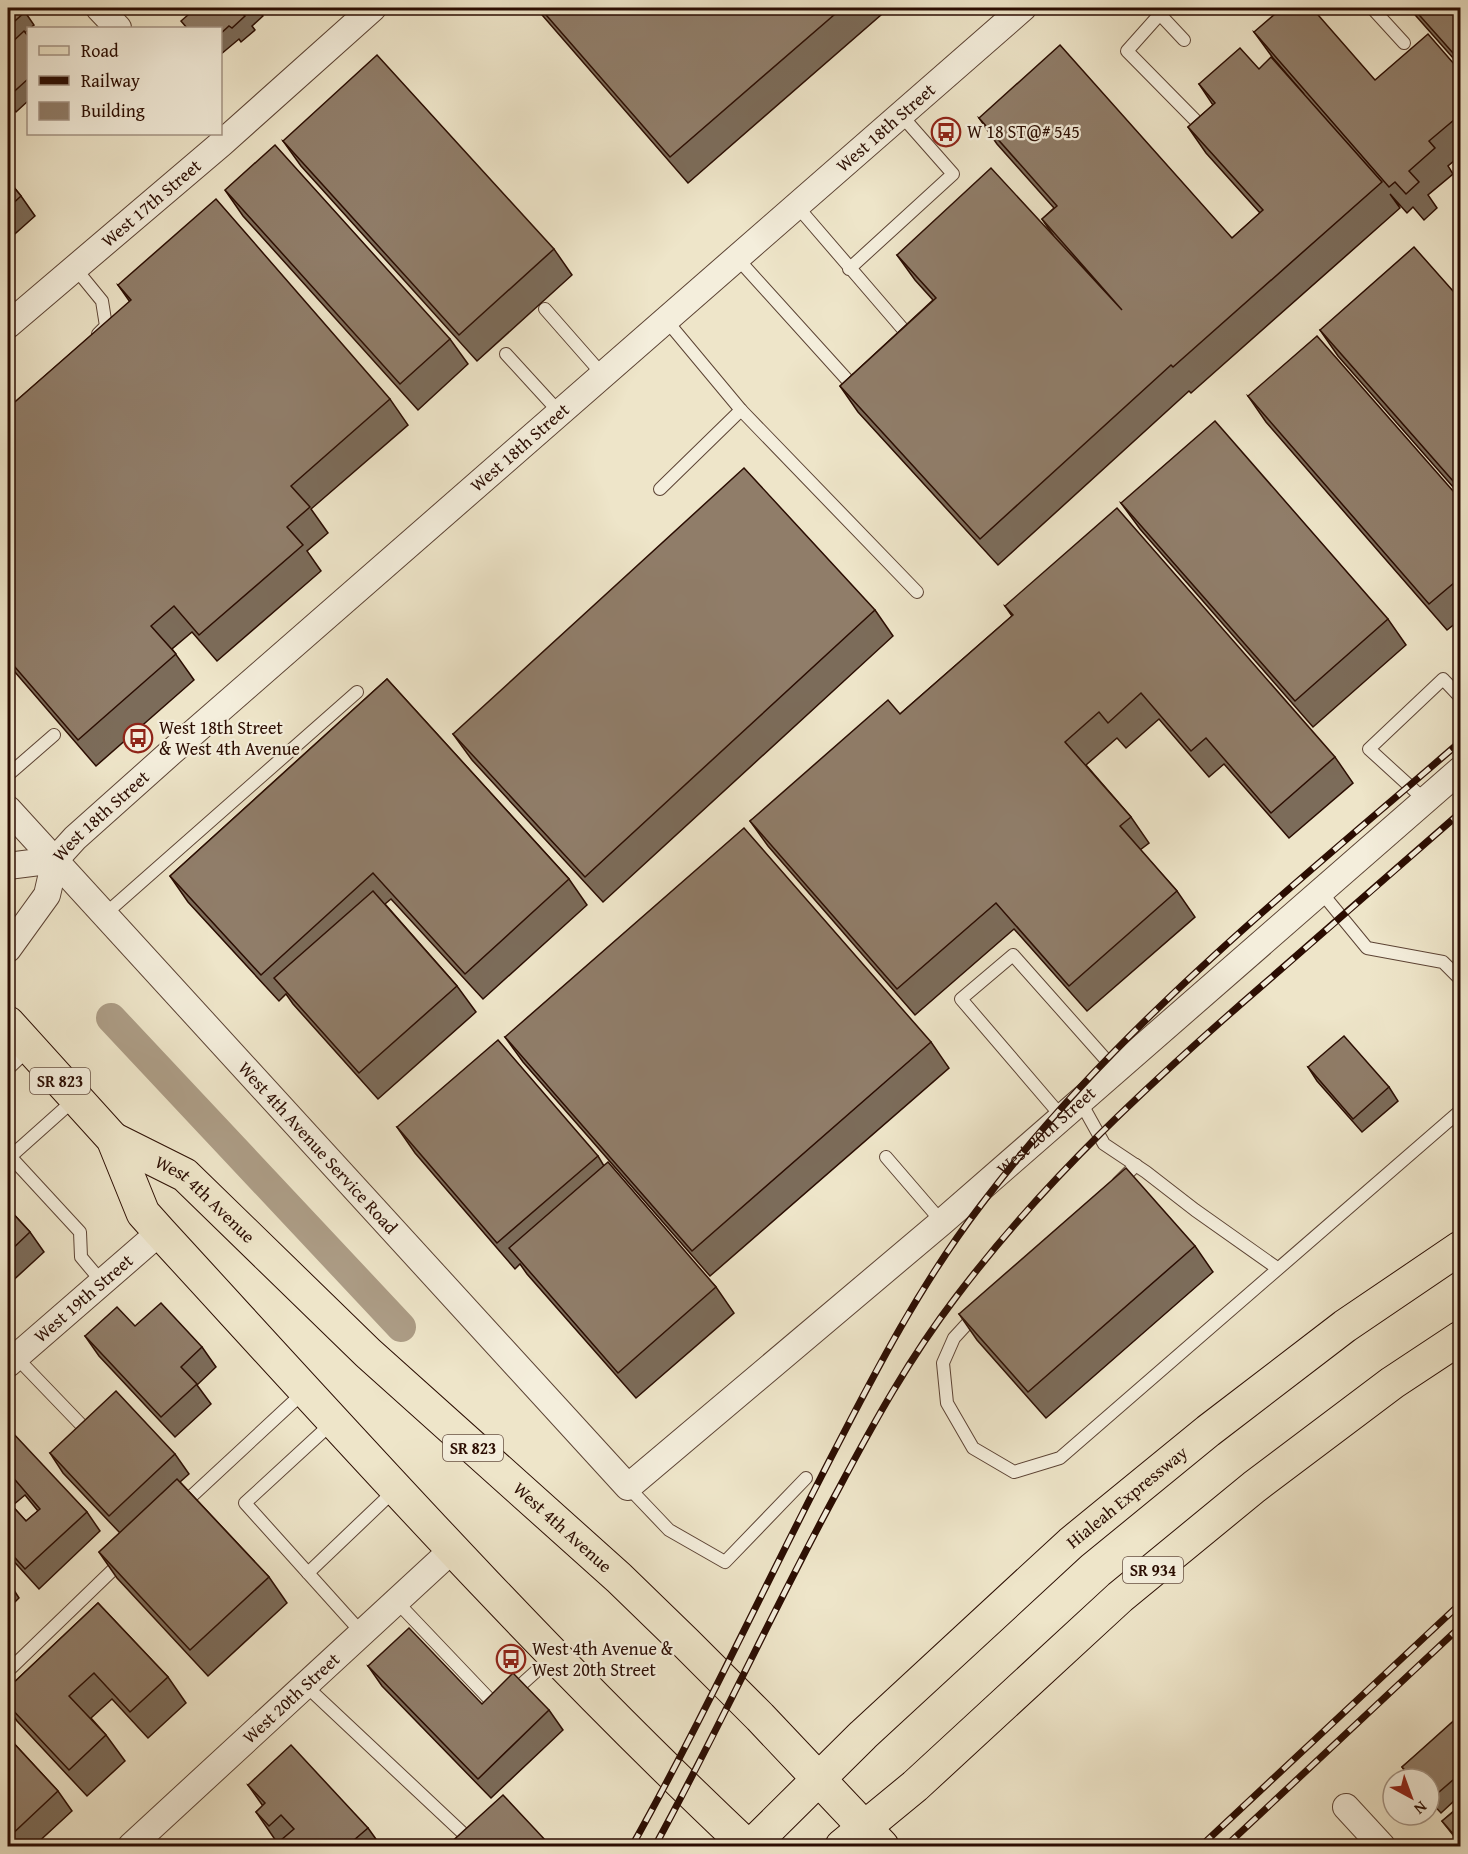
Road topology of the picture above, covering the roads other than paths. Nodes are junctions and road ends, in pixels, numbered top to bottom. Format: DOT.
graph roads {
  1 [pos="99,8"];
  2 [pos="373,8"];
  3 [pos="1023,8"];
  4 [pos="1372,8"];
  5 [pos="1157,11"];
  6 [pos="117,27"];
  7 [pos="1184,40"];
  8 [pos="1404,43"];
  9 [pos="901,115"];
  10 [pos="1197,122"];
  11 [pos="222,135"];
  12 [pos="218,138"];
  13 [pos="796,205"];
  14 [pos="737,258"];
  15 [pos="75,268"];
  16 [pos="849,269"];
  17 [pos="545,309"];
  18 [pos="666,320"];
  19 [pos="8,325"];
  20 [pos="89,342"];
  21 [pos="892,349"];
  22 [pos="506,354"];
  23 [pos="867,370"];
  24 [pos="603,375"];
  25 [pos="741,410"];
  26 [pos="560,413"];
  27 [pos="660,489"];
  28 [pos="917,592"];
  29 [pos="357,692"];
  30 [pos="1461,697"];
  31 [pos="54,735"];
  32 [pos="1461,770"];
  33 [pos="8,775"];
  34 [pos="1426,801"];
  35 [pos="8,809"];
  36 [pos="55,860"];
  37 [pos="8,866"];
  38 [pos="1321,892"];
  39 [pos="104,915"];
  40 [pos="8,949"];
  41 [pos="1461,978"];
  42 [pos="8,1023"];
  43 [pos="19,1058"];
  44 [pos="1116,1071"];
  45 [pos="76,1098"];
  46 [pos="1071,1109"];
  47 [pos="1461,1111"];
  48 [pos="113,1139"];
  49 [pos="9,1156"];
  50 [pos="886,1157"];
  51 [pos="1136,1165"];
  52 [pos="1113,1189"];
  53 [pos="942,1222"];
  54 [pos="160,1232"];
  55 [pos="1461,1248"];
  56 [pos="1277,1268"];
  57 [pos="102,1282"];
  58 [pos="985,1306"];
  59 [pos="1461,1338"];
  60 [pos="11,1360"];
  61 [pos="306,1390"];
  62 [pos="334,1421"];
  63 [pos="91,1435"];
  64 [pos="806,1478"];
  65 [pos="628,1487"];
  66 [pos="396,1489"];
  67 [pos="172,1515"];
  68 [pos="452,1550"];
  69 [pos="130,1553"];
  70 [pos="308,1572"];
  71 [pos="396,1601"];
  72 [pos="362,1633"];
  73 [pos="554,1656"];
  74 [pos="8,1671"];
  75 [pos="305,1685"];
  76 [pos="818,1779"];
  77 [pos="1346,1807"];
  78 [pos="863,1840"];
  79 [pos="131,1846"];
  80 [pos="459,1846"];
  81 [pos="749,1846"];
  82 [pos="1382,1846"];
  1 -- 6 [label="street"];
  2 -- 11 [label="street, West 17th Street"];
  3 -- 9 [label="street, West 18th Street"];
  4 -- 8 [label="lane"];
  5 -- 7 [label="lane"];
  5 -- 10 [label="lane"];
  9 -- 13 [label="street, West 18th Street"];
  9 -- 16 [label="lane"];
  12 -- 15 [label="street, West 17th Street"];
  13 -- 14 [label="street, West 18th Street"];
  13 -- 16 [label="lane"];
  14 -- 18 [label="street, West 18th Street"];
  14 -- 23 [label="lane"];
  15 -- 19 [label="street, West 17th Street"];
  15 -- 20 [label="lane"];
  16 -- 21 [label="lane"];
  17 -- 24 [label="lane"];
  18 -- 24 [label="street, West 18th Street"];
  18 -- 25 [label="lane"];
  22 -- 26 [label="lane"];
  24 -- 26 [label="street, West 18th Street"];
  25 -- 27 [label="lane"];
  25 -- 28 [label="lane"];
  26 -- 36 [label="street, West 18th Street"];
  29 -- 39 [label="lane"];
  30 -- 34 [label="lane"];
  31 -- 33 [label="lane"];
  32 -- 34 [label="street, West 20th Street"];
  34 -- 38 [label="street, West 20th Street"];
  35 -- 36 [label="street, West 4th Avenue Service Road"];
  36 -- 37 [label="street, West 18th Street"];
  36 -- 39 [label="street, West 4th Avenue Service Road"];
  36 -- 40 [label="street"];
  38 -- 41 [label="lane"];
  38 -- 44 [label="street, West 20th Street"];
  39 -- 65 [label="street, West 4th Avenue Service Road"];
  42 -- 43 [label="main road, West 4th Avenue / SR 823"];
  43 -- 45 [label="main road, West 4th Avenue / SR 823"];
  44 -- 46 [label="street, West 20th Street"];
  44 -- 46 [label="lane"];
  45 -- 48 [label="main road, West 4th Avenue / SR 823"];
  45 -- 49 [label="lane"];
  46 -- 51 [label="lane"];
  46 -- 53 [label="street, West 20th Street"];
  47 -- 56 [label="lane"];
  48 -- 54 [label="main road, West 4th Avenue / SR 823"];
  48 -- 76 [label="main road, West 4th Avenue / SR 823"];
  49 -- 57 [label="lane"];
  50 -- 53 [label="lane"];
  51 -- 52 [label="lane"];
  51 -- 56 [label="lane"];
  53 -- 65 [label="street, West 20th Street"];
  54 -- 57 [label="street, West 19th Street"];
  54 -- 61 [label="main road, West 4th Avenue / SR 823"];
  55 -- 76 [label="main road, Hialeah Expressway"];
  56 -- 58 [label="lane"];
  57 -- 60 [label="street, West 19th Street"];
  59 -- 78 [label="main road, SR 934"];
  60 -- 63 [label="lane"];
  61 -- 62 [label="main road, West 4th Avenue / SR 823"];
  61 -- 67 [label="lane"];
  62 -- 66 [label="main road, West 4th Avenue / SR 823"];
  62 -- 70 [label="lane"];
  64 -- 65 [label="lane"];
  66 -- 68 [label="main road, West 4th Avenue / SR 823"];
  66 -- 70 [label="lane"];
  68 -- 71 [label="street, West 20th Street"];
  68 -- 73 [label="main road, West 4th Avenue / SR 823"];
  69 -- 74 [label="lane"];
  70 -- 72 [label="lane"];
  71 -- 72 [label="street, West 20th Street"];
  71 -- 73 [label="lane"];
  72 -- 75 [label="street, West 20th Street"];
  73 -- 81 [label="main road, West 4th Avenue / SR 823"];
  75 -- 79 [label="street, West 20th Street"];
  75 -- 80 [label="lane"];
  76 -- 78 [label="main road, West 4th Avenue / SR 823"];
  76 -- 81 [label="main road, Hialeah Expressway"];
  77 -- 82 [label="street"];
}
